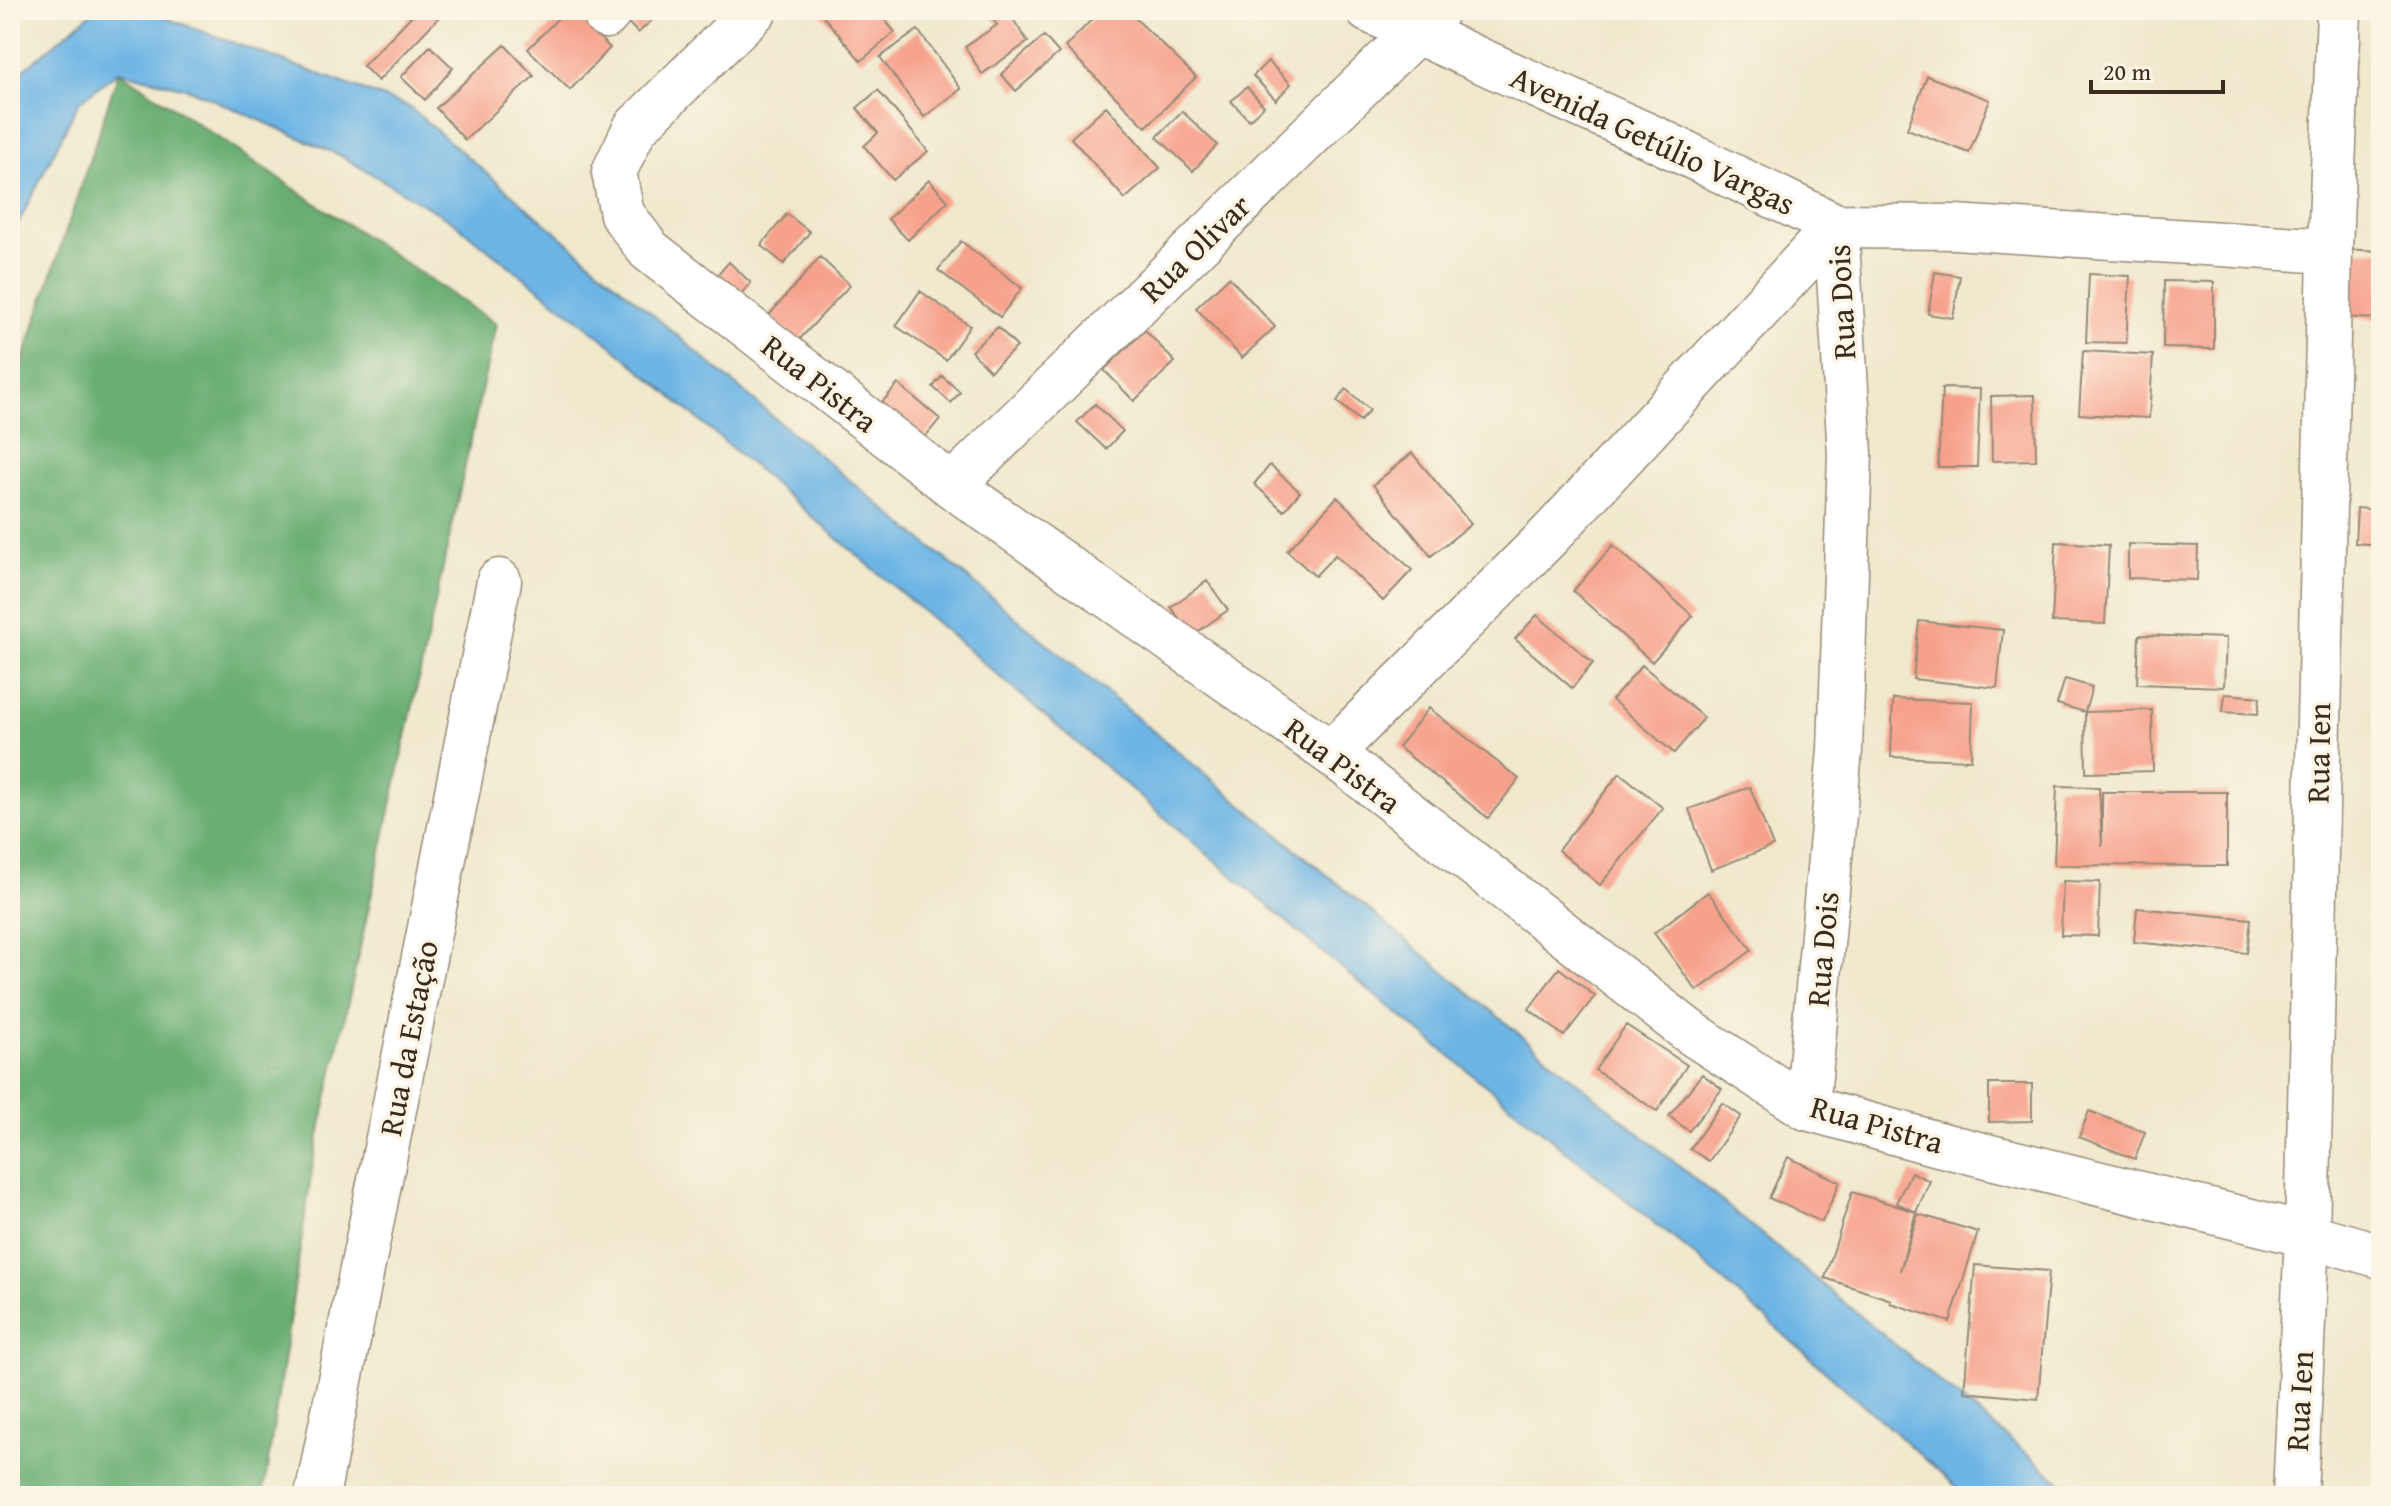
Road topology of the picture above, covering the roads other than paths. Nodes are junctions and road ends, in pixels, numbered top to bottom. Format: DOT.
graph roads {
  1 [pos="755,10"];
  2 [pos="1368,10"];
  3 [pos="2339,10"];
  4 [pos="1427,21"];
  5 [pos="1836,226"];
  6 [pos="2330,251"];
  7 [pos="952,486"];
  8 [pos="499,581"];
  9 [pos="1331,753"];
  10 [pos="1807,1108"];
  11 [pos="2307,1235"];
  12 [pos="2381,1256"];
  13 [pos="317,1496"];
  14 [pos="2295,1496"];
  1 -- 7 [label="street, Rua Pistra"];
  2 -- 4 [label="street, Avenida Getúlio Vargas"];
  3 -- 6 [label="street, Rua Ien"];
  4 -- 5 [label="street, Avenida Getúlio Vargas"];
  4 -- 7 [label="street, Rua Olivar"];
  5 -- 6 [label="street, Avenida Getúlio Vargas"];
  5 -- 9 [label="street, Rua Dois"];
  5 -- 10 [label="street, Rua Dois"];
  6 -- 11 [label="street, Rua Ien"];
  7 -- 9 [label="street, Rua Pistra"];
  8 -- 13 [label="street, Rua da Estação"];
  9 -- 10 [label="street, Rua Pistra"];
  10 -- 11 [label="street, Rua Pistra"];
  11 -- 12 [label="street, Rua Pistra"];
  11 -- 14 [label="street, Rua Ien"];
}
